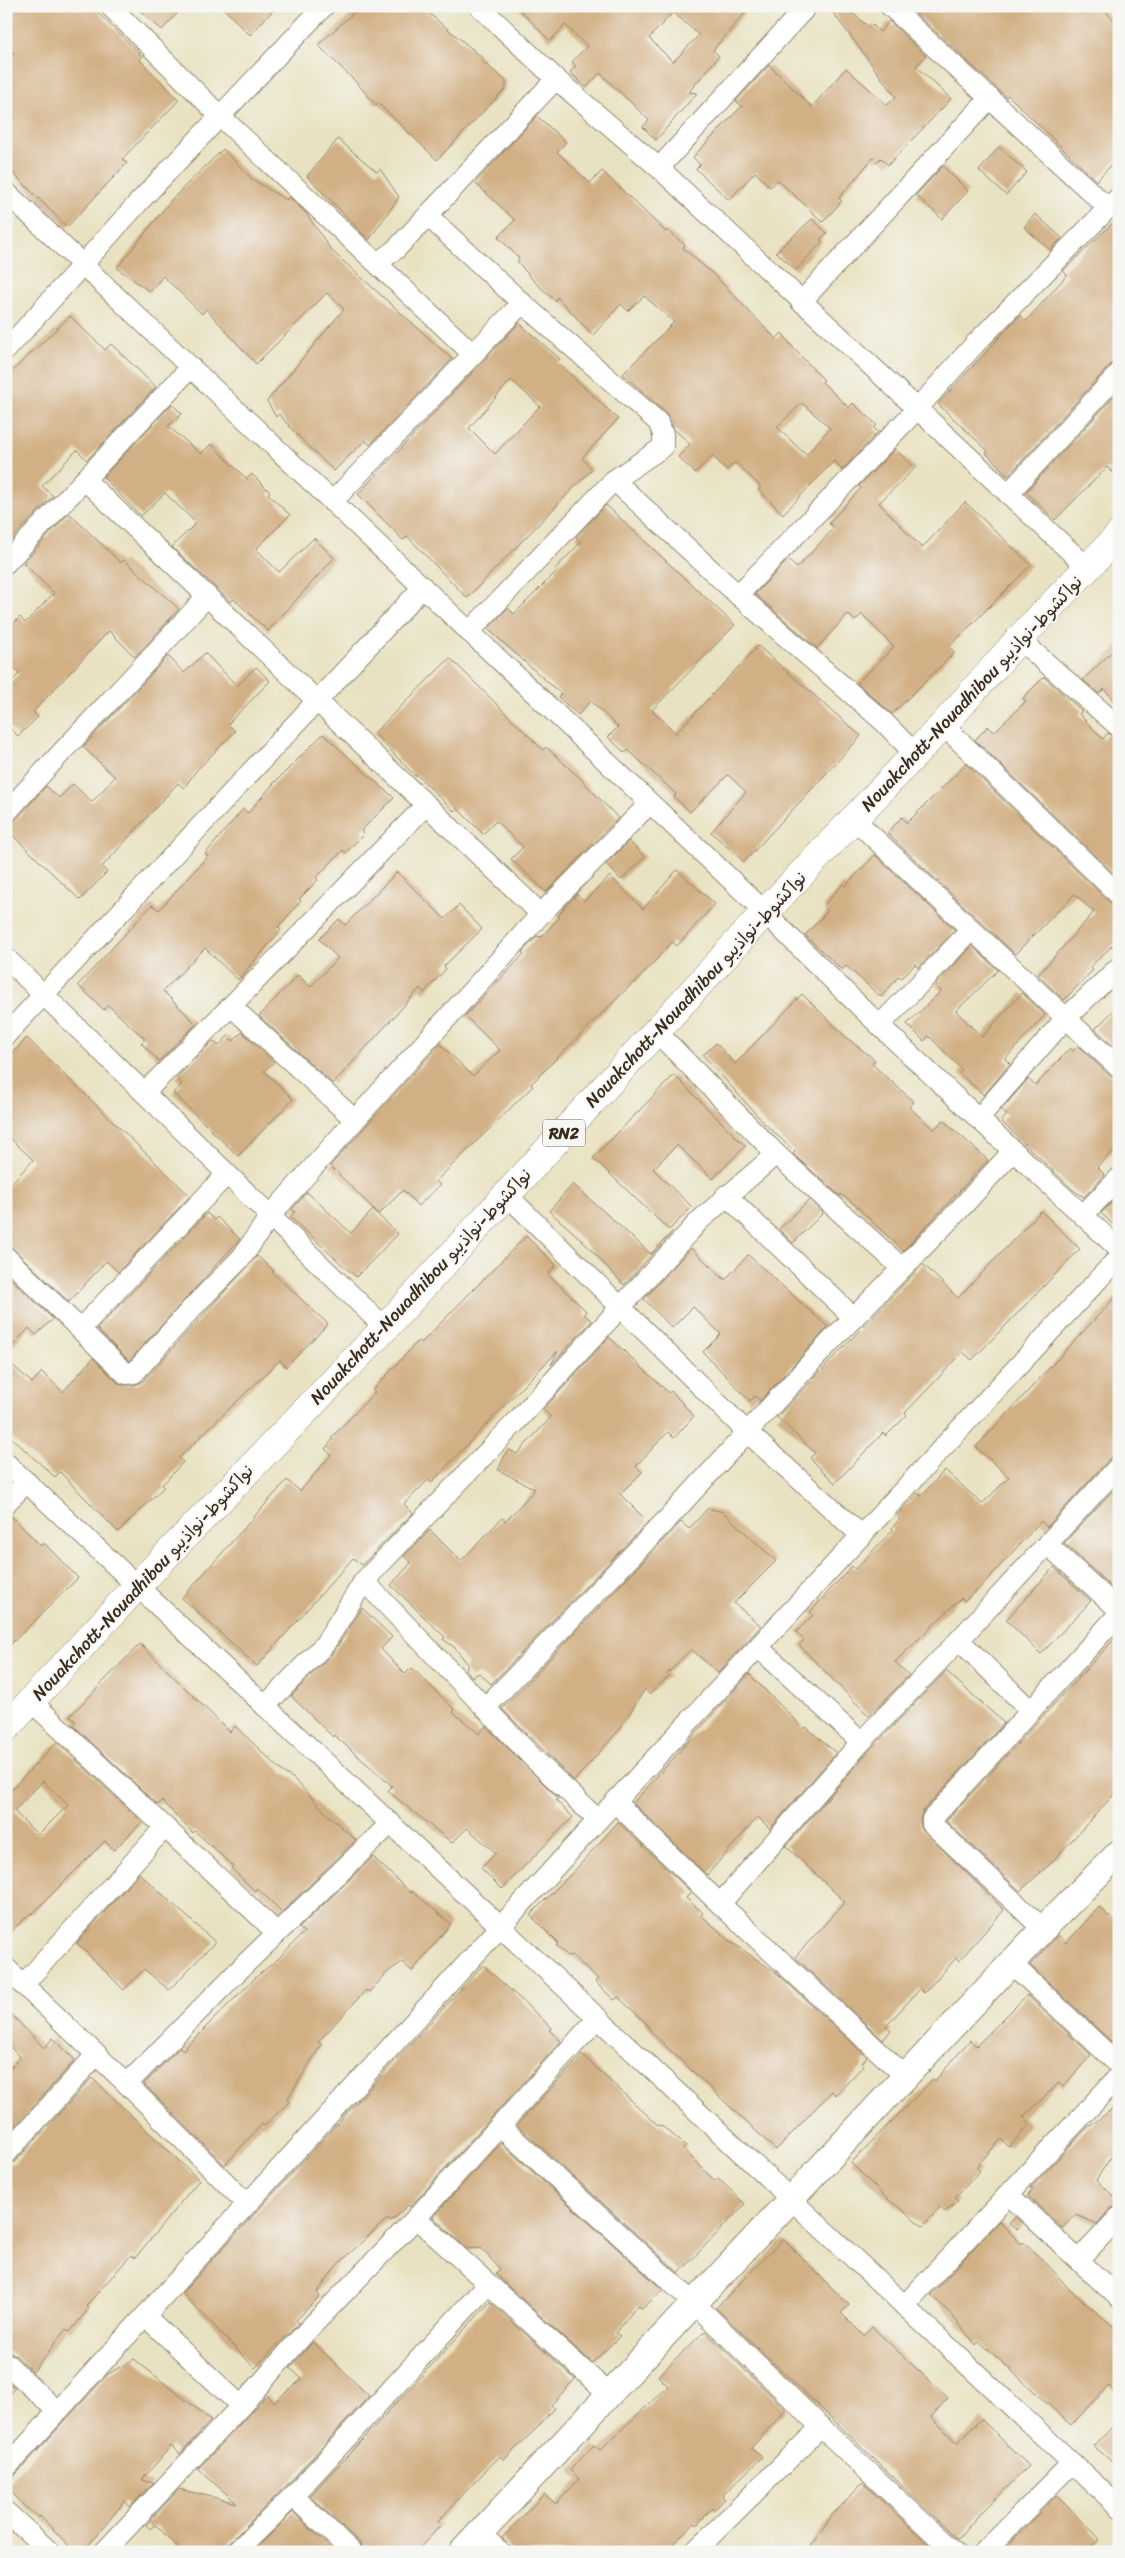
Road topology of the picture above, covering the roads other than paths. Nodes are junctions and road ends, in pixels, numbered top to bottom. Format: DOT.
graph roads {
  1 [pos="110,6"];
  2 [pos="324,6"];
  3 [pos="479,6"];
  4 [pos="807,6"];
  5 [pos="890,6"];
  6 [pos="556,79"];
  7 [pos="990,98"];
  8 [pos="220,116"];
  9 [pos="658,168"];
  10 [pos="6,192"];
  11 [pos="1114,203"];
  12 [pos="428,216"];
  13 [pos="377,263"];
  14 [pos="84,266"];
  15 [pos="522,302"];
  16 [pos="801,302"];
  17 [pos="6,350"];
  18 [pos="473,354"];
  19 [pos="191,367"];
  20 [pos="1119,373"];
  21 [pos="917,409"];
  22 [pos="85,480"];
  23 [pos="614,480"];
  24 [pos="1008,494"];
  25 [pos="332,502"];
  26 [pos="1119,535"];
  27 [pos="6,563"];
  28 [pos="1088,568"];
  29 [pos="423,588"];
  30 [pos="738,595"];
  31 [pos="206,596"];
  32 [pos="469,632"];
  33 [pos="1019,638"];
  34 [pos="317,701"];
  35 [pos="943,725"];
  36 [pos="1119,727"];
  37 [pos="915,754"];
  38 [pos="650,803"];
  39 [pos="426,805"];
  40 [pos="6,813"];
  41 [pos="854,819"];
  42 [pos="1119,895"];
  43 [pos="765,912"];
  44 [pos="540,914"];
  45 [pos="971,930"];
  46 [pos="6,958"];
  47 [pos="1119,967"];
  48 [pos="44,994"];
  49 [pos="231,1006"];
  50 [pos="1065,1019"];
  51 [pos="880,1026"];
  52 [pos="657,1032"];
  53 [pos="6,1035"];
  54 [pos="1119,1068"];
  55 [pos="144,1093"];
  56 [pos="978,1119"];
  57 [pos="354,1120"];
  58 [pos="1013,1151"];
  59 [pos="776,1154"];
  60 [pos="227,1174"];
  61 [pos="1119,1178"];
  62 [pos="506,1194"];
  63 [pos="726,1196"];
  64 [pos="1083,1215"];
  65 [pos="270,1216"];
  66 [pos="1119,1249"];
  67 [pos="6,1257"];
  68 [pos="1119,1257"];
  69 [pos="902,1268"];
  70 [pos="621,1308"];
  71 [pos="854,1318"];
  72 [pos="81,1328"];
  73 [pos="385,1328"];
  74 [pos="747,1432"];
  75 [pos="6,1463"];
  76 [pos="1119,1466"];
  77 [pos="27,1482"];
  78 [pos="6,1503"];
  79 [pos="862,1536"];
  80 [pos="1047,1544"];
  81 [pos="364,1580"];
  82 [pos="137,1586"];
  83 [pos="1119,1612"];
  84 [pos="959,1640"];
  85 [pos="759,1648"];
  86 [pos="31,1701"];
  87 [pos="265,1706"];
  88 [pos="485,1708"];
  89 [pos="1031,1711"];
  90 [pos="6,1728"];
  91 [pos="861,1742"];
  92 [pos="615,1802"];
  93 [pos="598,1820"];
  94 [pos="391,1823"];
  95 [pos="165,1827"];
  96 [pos="1116,1863"];
  97 [pos="720,1904"];
  98 [pos="501,1927"];
  99 [pos="1043,1929"];
  100 [pos="277,1932"];
  101 [pos="1011,1963"];
  102 [pos="12,1976"];
  103 [pos="598,2018"];
  104 [pos="97,2054"];
  105 [pos="1119,2065"];
  106 [pos="1119,2076"];
  107 [pos="906,2077"];
  108 [pos="128,2084"];
  109 [pos="500,2126"];
  110 [pos="6,2154"];
  111 [pos="1008,2194"];
  112 [pos="791,2199"];
  113 [pos="247,2204"];
  114 [pos="1119,2217"];
  115 [pos="416,2218"];
  116 [pos="1079,2260"];
  117 [pos="488,2284"];
  118 [pos="1119,2298"];
  119 [pos="693,2302"];
  120 [pos="904,2306"];
  121 [pos="146,2316"];
  122 [pos="6,2364"];
  123 [pos="610,2394"];
  124 [pos="241,2406"];
  125 [pos="57,2411"];
  126 [pos="821,2427"];
  127 [pos="1072,2464"];
  128 [pos="6,2468"];
  129 [pos="293,2496"];
  130 [pos="1119,2507"];
  131 [pos="6,2512"];
  132 [pos="480,2534"];
  133 [pos="701,2549"];
  134 [pos="50,2552"];
  135 [pos="104,2552"];
  136 [pos="236,2552"];
  137 [pos="352,2552"];
  138 [pos="462,2552"];
  139 [pos="500,2552"];
  140 [pos="954,2552"];
  141 [pos="984,2552"];
  1 -- 8 [label="street"];
  2 -- 8 [label="street"];
  3 -- 6 [label="street"];
  4 -- 9 [label="street"];
  5 -- 7 [label="street"];
  6 -- 9 [label="street"];
  6 -- 12 [label="street"];
  7 -- 11 [label="street"];
  7 -- 16 [label="street"];
  8 -- 13 [label="street"];
  8 -- 14 [label="street"];
  9 -- 16 [label="street"];
  10 -- 14 [label="street"];
  11 -- 21 [label="street"];
  12 -- 13 [label="street"];
  12 -- 15 [label="street"];
  13 -- 18 [label="street"];
  14 -- 17 [label="street"];
  14 -- 19 [label="street"];
  15 -- 18 [label="street"];
  15 -- 23 [label="street"];
  16 -- 21 [label="street"];
  18 -- 25 [label="street"];
  19 -- 22 [label="street"];
  19 -- 25 [label="street"];
  20 -- 24 [label="street"];
  21 -- 24 [label="street"];
  21 -- 30 [label="street"];
  22 -- 27 [label="street"];
  22 -- 31 [label="street"];
  23 -- 30 [label="street"];
  23 -- 32 [label="street"];
  24 -- 28 [label="street"];
  25 -- 29 [label="street"];
  26 -- 28 [label="highway, Nouakchott-Nouadhibou نواكشوط-نواذيبو / RN2"];
  28 -- 33 [label="highway, Nouakchott-Nouadhibou نواكشوط-نواذيبو / RN2"];
  29 -- 32 [label="street"];
  29 -- 34 [label="street"];
  30 -- 37 [label="street"];
  31 -- 34 [label="street"];
  31 -- 40 [label="street"];
  32 -- 38 [label="street"];
  33 -- 35 [label="highway, Nouakchott-Nouadhibou نواكشوط-نواذيبو / RN2"];
  33 -- 36 [label="street"];
  34 -- 39 [label="street"];
  34 -- 48 [label="street"];
  35 -- 37 [label="highway, Nouakchott-Nouadhibou نواكشوط-نواذيبو / RN2"];
  35 -- 42 [label="street"];
  37 -- 41 [label="highway, Nouakchott-Nouadhibou نواكشوط-نواذيبو / RN2"];
  38 -- 43 [label="street"];
  38 -- 44 [label="street"];
  39 -- 44 [label="street"];
  39 -- 49 [label="street"];
  41 -- 43 [label="highway, Nouakchott-Nouadhibou نواكشوط-نواذيبو / RN2"];
  41 -- 45 [label="street"];
  43 -- 51 [label="street"];
  43 -- 52 [label="highway, Nouakchott-Nouadhibou نواكشوط-نواذيبو / RN2"];
  44 -- 57 [label="street"];
  45 -- 50 [label="street"];
  45 -- 51 [label="street"];
  46 -- 48 [label="street"];
  47 -- 50 [label="street"];
  48 -- 53 [label="street"];
  48 -- 55 [label="street"];
  49 -- 55 [label="street"];
  49 -- 57 [label="street"];
  50 -- 54 [label="street"];
  50 -- 56 [label="street"];
  51 -- 56 [label="street"];
  52 -- 59 [label="street"];
  52 -- 62 [label="highway, Nouakchott-Nouadhibou نواكشوط-نواذيبو / RN2"];
  55 -- 60 [label="street"];
  56 -- 58 [label="street"];
  57 -- 65 [label="street"];
  58 -- 64 [label="street"];
  58 -- 69 [label="street"];
  59 -- 63 [label="street"];
  59 -- 69 [label="street"];
  60 -- 65 [label="street"];
  60 -- 72 [label="street"];
  61 -- 64 [label="street"];
  62 -- 70 [label="street"];
  62 -- 73 [label="highway, Nouakchott-Nouadhibou نواكشوط-نواذيبو / RN2"];
  63 -- 70 [label="street"];
  63 -- 71 [label="street"];
  64 -- 66 [label="street"];
  65 -- 72 [label="street"];
  65 -- 73 [label="street"];
  67 -- 72 [label="street"];
  68 -- 79 [label="street"];
  69 -- 71 [label="street"];
  70 -- 74 [label="street"];
  70 -- 81 [label="street"];
  71 -- 74 [label="street"];
  73 -- 82 [label="highway, Nouakchott-Nouadhibou نواكشوط-نواذيبو / RN2"];
  74 -- 79 [label="street"];
  74 -- 88 [label="street"];
  75 -- 77 [label="street"];
  76 -- 80 [label="street"];
  77 -- 78 [label="street"];
  77 -- 82 [label="street"];
  79 -- 85 [label="street"];
  80 -- 83 [label="street"];
  80 -- 84 [label="street"];
  81 -- 87 [label="street"];
  81 -- 88 [label="street"];
  82 -- 86 [label="highway, Nouakchott-Nouadhibou نواكشوط-نواذيبو / RN2"];
  82 -- 87 [label="street"];
  83 -- 89 [label="street"];
  84 -- 89 [label="street"];
  84 -- 91 [label="street"];
  85 -- 91 [label="street"];
  85 -- 92 [label="street"];
  86 -- 90 [label="highway, Nouakchott-Nouadhibou نواكشوط-نواذيبو / RN2"];
  86 -- 95 [label="street"];
  87 -- 94 [label="street"];
  88 -- 93 [label="street"];
  89 -- 99 [label="street"];
  91 -- 97 [label="street"];
  92 -- 93 [label="street"];
  92 -- 97 [label="street"];
  93 -- 98 [label="street"];
  94 -- 98 [label="street"];
  94 -- 100 [label="street"];
  95 -- 100 [label="street"];
  95 -- 102 [label="street"];
  96 -- 99 [label="street"];
  97 -- 107 [label="street"];
  98 -- 103 [label="street"];
  98 -- 113 [label="street"];
  99 -- 101 [label="street"];
  100 -- 108 [label="street"];
  101 -- 105 [label="street"];
  101 -- 107 [label="street"];
  102 -- 104 [label="street"];
  103 -- 109 [label="street"];
  103 -- 112 [label="street"];
  104 -- 108 [label="street"];
  104 -- 110 [label="street"];
  106 -- 111 [label="street"];
  107 -- 112 [label="street"];
  108 -- 113 [label="street"];
  109 -- 115 [label="street"];
  109 -- 119 [label="street"];
  111 -- 116 [label="street"];
  111 -- 120 [label="street"];
  112 -- 119 [label="street"];
  112 -- 120 [label="street"];
  113 -- 121 [label="street"];
  114 -- 116 [label="street"];
  115 -- 117 [label="street"];
  115 -- 124 [label="street"];
  116 -- 118 [label="street"];
  117 -- 123 [label="street"];
  117 -- 129 [label="street"];
  119 -- 123 [label="street"];
  119 -- 126 [label="street"];
  120 -- 127 [label="street"];
  121 -- 124 [label="street"];
  121 -- 125 [label="street"];
  122 -- 125 [label="street"];
  123 -- 132 [label="street"];
  124 -- 135 [label="street"];
  125 -- 128 [label="street"];
  126 -- 133 [label="street"];
  126 -- 140 [label="street"];
  127 -- 130 [label="street"];
  127 -- 141 [label="street"];
  129 -- 136 [label="street"];
  129 -- 137 [label="street"];
  131 -- 134 [label="street"];
  132 -- 138 [label="street"];
  132 -- 139 [label="street"];
}
